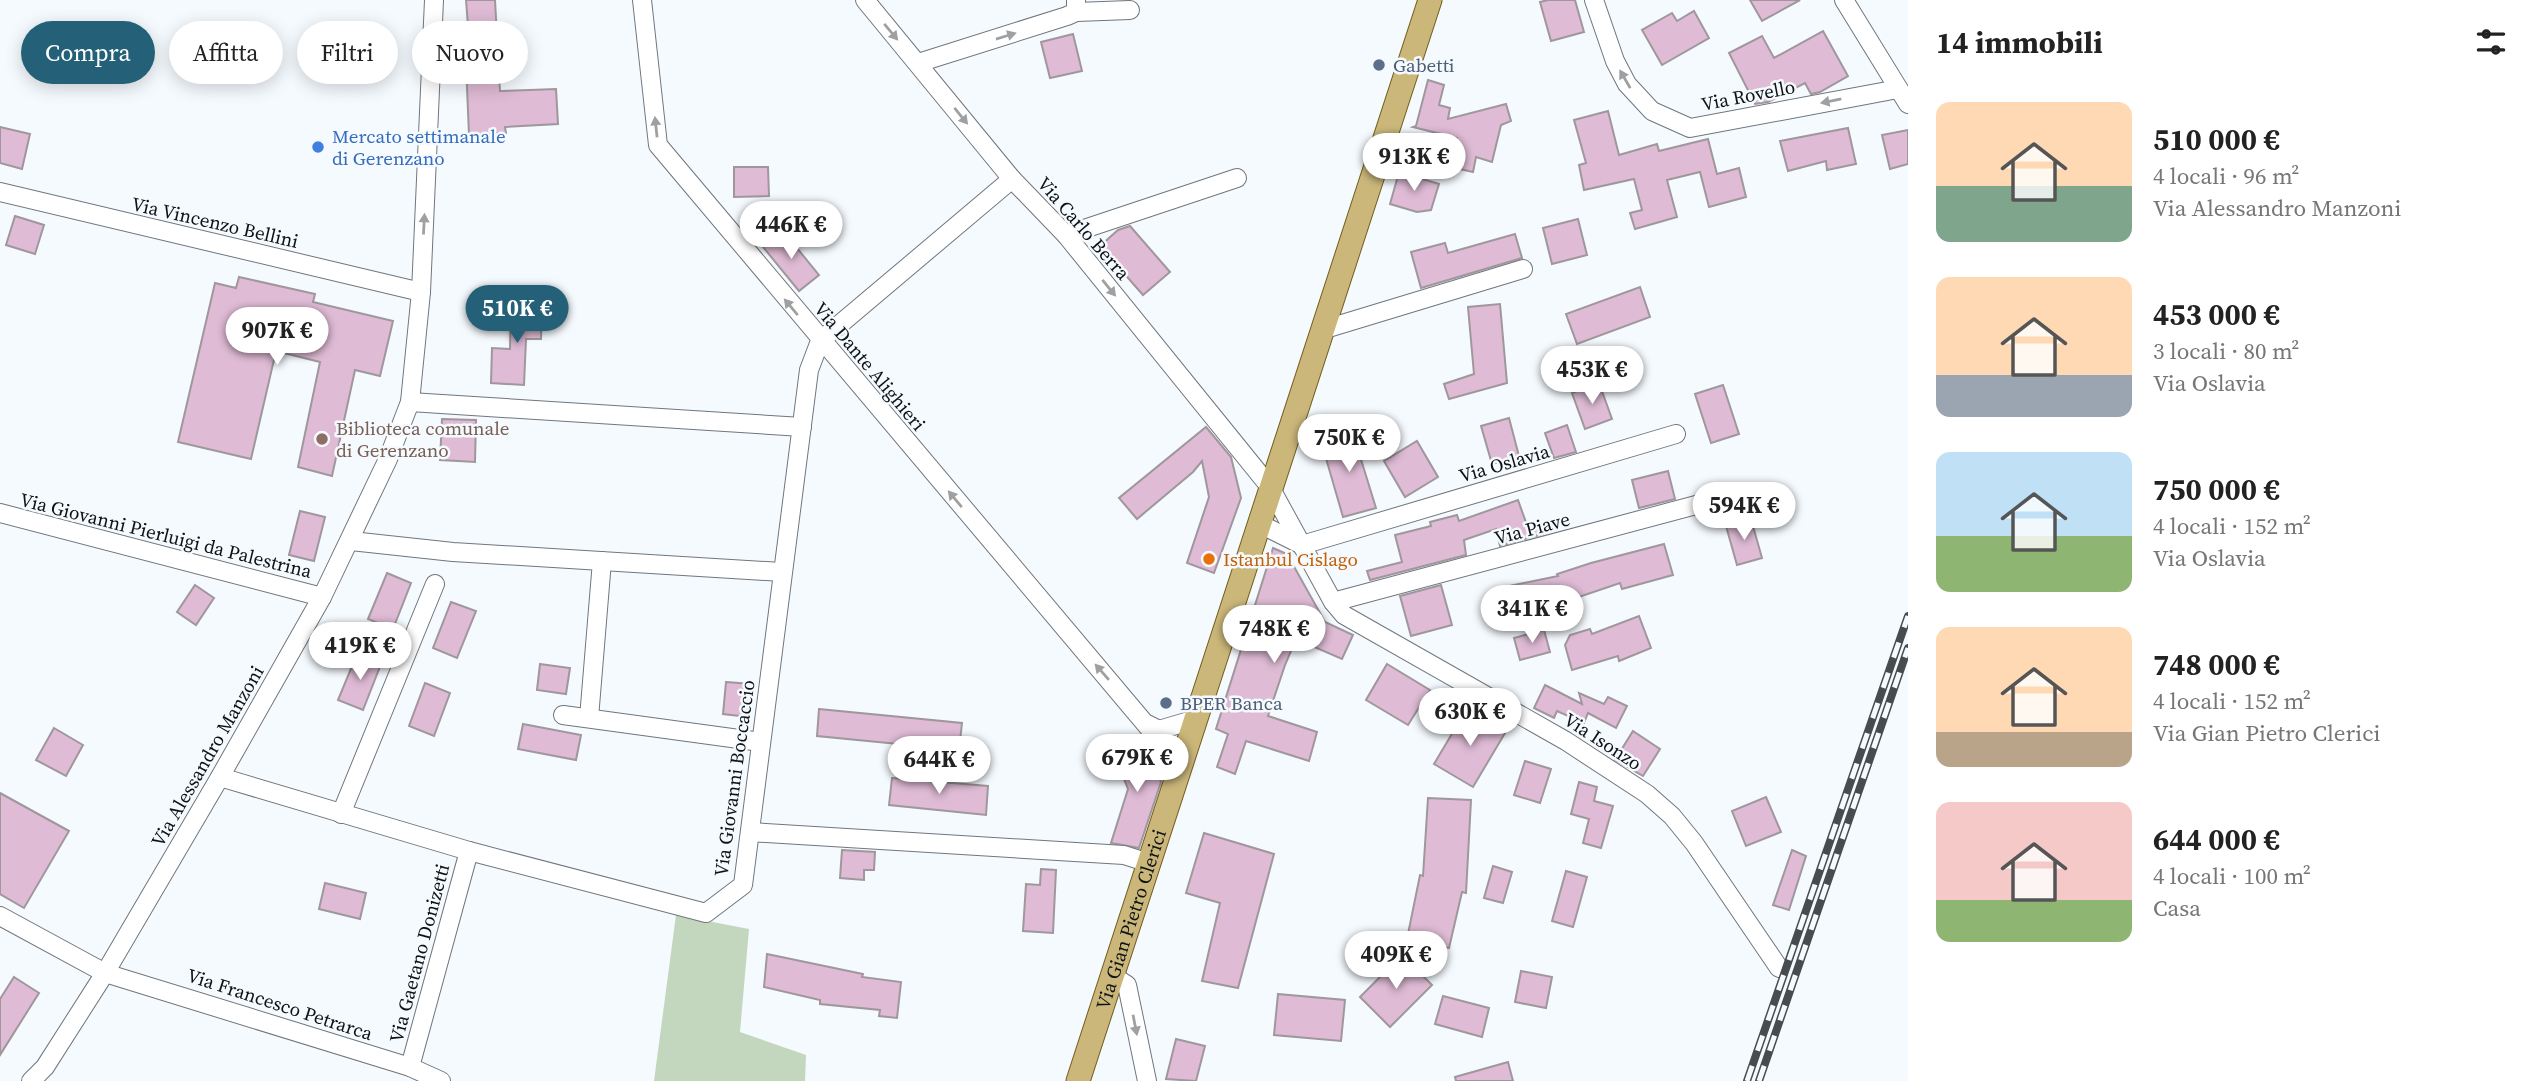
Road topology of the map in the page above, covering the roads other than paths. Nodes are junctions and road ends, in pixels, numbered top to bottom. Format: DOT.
graph roads {
  1 [pos="434,0"];
  2 [pos="642,0"];
  3 [pos="865,0"];
  4 [pos="1430,0"];
  5 [pos="1594,0"];
  6 [pos="1844,0"];
  7 [pos="1076,6"];
  8 [pos="1130,10"];
  9 [pos="918,63"];
  10 [pos="1898,89"];
  11 [pos="1908,104"];
  12 [pos="1237,178"];
  13 [pos="1012,179"];
  14 [pos="0,192"];
  15 [pos="1066,234"];
  16 [pos="1523,269"];
  17 [pos="421,292"];
  18 [pos="1322,330"];
  19 [pos="820,341"];
  20 [pos="410,402"];
  21 [pos="802,427"];
  22 [pos="1676,434"];
  23 [pos="1270,486"];
  24 [pos="1741,493"];
  25 [pos="0,513"];
  26 [pos="1258,523"];
  27 [pos="351,541"];
  28 [pos="1302,545"];
  29 [pos="602,561"];
  30 [pos="782,572"];
  31 [pos="435,584"];
  32 [pos="322,597"];
  33 [pos="1332,602"];
  34 [pos="564,715"];
  35 [pos="589,718"];
  36 [pos="1196,719"];
  37 [pos="1147,723"];
  38 [pos="761,743"];
  39 [pos="1180,765"];
  40 [pos="220,777"];
  41 [pos="341,814"];
  42 [pos="750,832"];
  43 [pos="469,850"];
  44 [pos="1149,863"];
  45 [pos="0,916"];
  46 [pos="1779,968"];
  47 [pos="105,973"];
  48 [pos="1113,976"];
  49 [pos="410,1067"];
  50 [pos="44,1074"];
  51 [pos="31,1081"];
  52 [pos="441,1081"];
  53 [pos="1078,1081"];
  54 [pos="1147,1081"];
  17 -- 1 [label="street, Via Alessandro Manzoni, one-way"];
  19 -- 2 [label="street, Via Dante Alighieri, one-way"];
  3 -- 9 [label="street, Via Carlo Berra, one-way"];
  4 -- 18 [label="main road, Via Gian Pietro Clerici"];
  10 -- 5 [label="street, Via Rovello, one-way"];
  6 -- 10 [label="street"];
  7 -- 8 [label="street"];
  9 -- 7 [label="street, one-way"];
  9 -- 13 [label="street, Via Carlo Berra, one-way"];
  10 -- 11 [label="street"];
  12 -- 15 [label="street"];
  13 -- 15 [label="street, Via Carlo Berra"];
  13 -- 19 [label="street"];
  14 -- 17 [label="street, Via Vincenzo Bellini"];
  15 -- 23 [label="street, Via Carlo Berra, one-way"];
  16 -- 18 [label="street"];
  17 -- 20 [label="street, Via Alessandro Manzoni"];
  18 -- 23 [label="main road, Via Gian Pietro Clerici"];
  19 -- 21 [label="street, Via Giovanni Boccaccio"];
  37 -- 19 [label="street, Via Dante Alighieri, one-way"];
  20 -- 21 [label="street"];
  20 -- 27 [label="street, Via Alessandro Manzoni"];
  21 -- 30 [label="street, Via Giovanni Boccaccio"];
  22 -- 28 [label="street, Via Oslavia"];
  23 -- 26 [label="main road, Via Gian Pietro Clerici"];
  23 -- 28 [label="street, Via Isonzo"];
  24 -- 33 [label="street, Via Piave"];
  25 -- 32 [label="street, Via Giovanni Pierluigi da Palestrina"];
  26 -- 28 [label="street"];
  26 -- 36 [label="main road, Via Gian Pietro Clerici"];
  27 -- 29 [label="street"];
  27 -- 32 [label="street, Via Alessandro Manzoni"];
  28 -- 33 [label="street, Via Isonzo"];
  29 -- 30 [label="street"];
  29 -- 35 [label="street"];
  30 -- 38 [label="street, Via Giovanni Boccaccio"];
  31 -- 41 [label="street"];
  32 -- 40 [label="street, Via Alessandro Manzoni"];
  33 -- 46 [label="street, Via Isonzo"];
  34 -- 35 [label="street"];
  35 -- 38 [label="street"];
  36 -- 37 [label="street"];
  36 -- 39 [label="main road, Via Gian Pietro Clerici"];
  37 -- 39 [label="street, Via Dante Alighieri"];
  38 -- 42 [label="street, Via Giovanni Boccaccio"];
  39 -- 44 [label="main road, Via Gian Pietro Clerici"];
  40 -- 41 [label="street, Via Giovanni Boccaccio"];
  40 -- 47 [label="street, Via Alessandro Manzoni"];
  41 -- 43 [label="street, Via Giovanni Boccaccio"];
  42 -- 43 [label="street, Via Giovanni Boccaccio"];
  42 -- 44 [label="street"];
  43 -- 49 [label="street, Via Gaetano Donizetti"];
  44 -- 48 [label="main road, Via Gian Pietro Clerici"];
  45 -- 47 [label="street, Via Francesco Petrarca"];
  47 -- 49 [label="street, Via Francesco Petrarca"];
  47 -- 50 [label="street, Via Alessandro Manzoni"];
  48 -- 53 [label="main road, Via Gian Pietro Clerici"];
  48 -- 54 [label="street, one-way"];
  49 -- 52 [label="street, Via Francesco Petrarca"];
  50 -- 51 [label="street, Via Alessandro Manzoni"];
}
